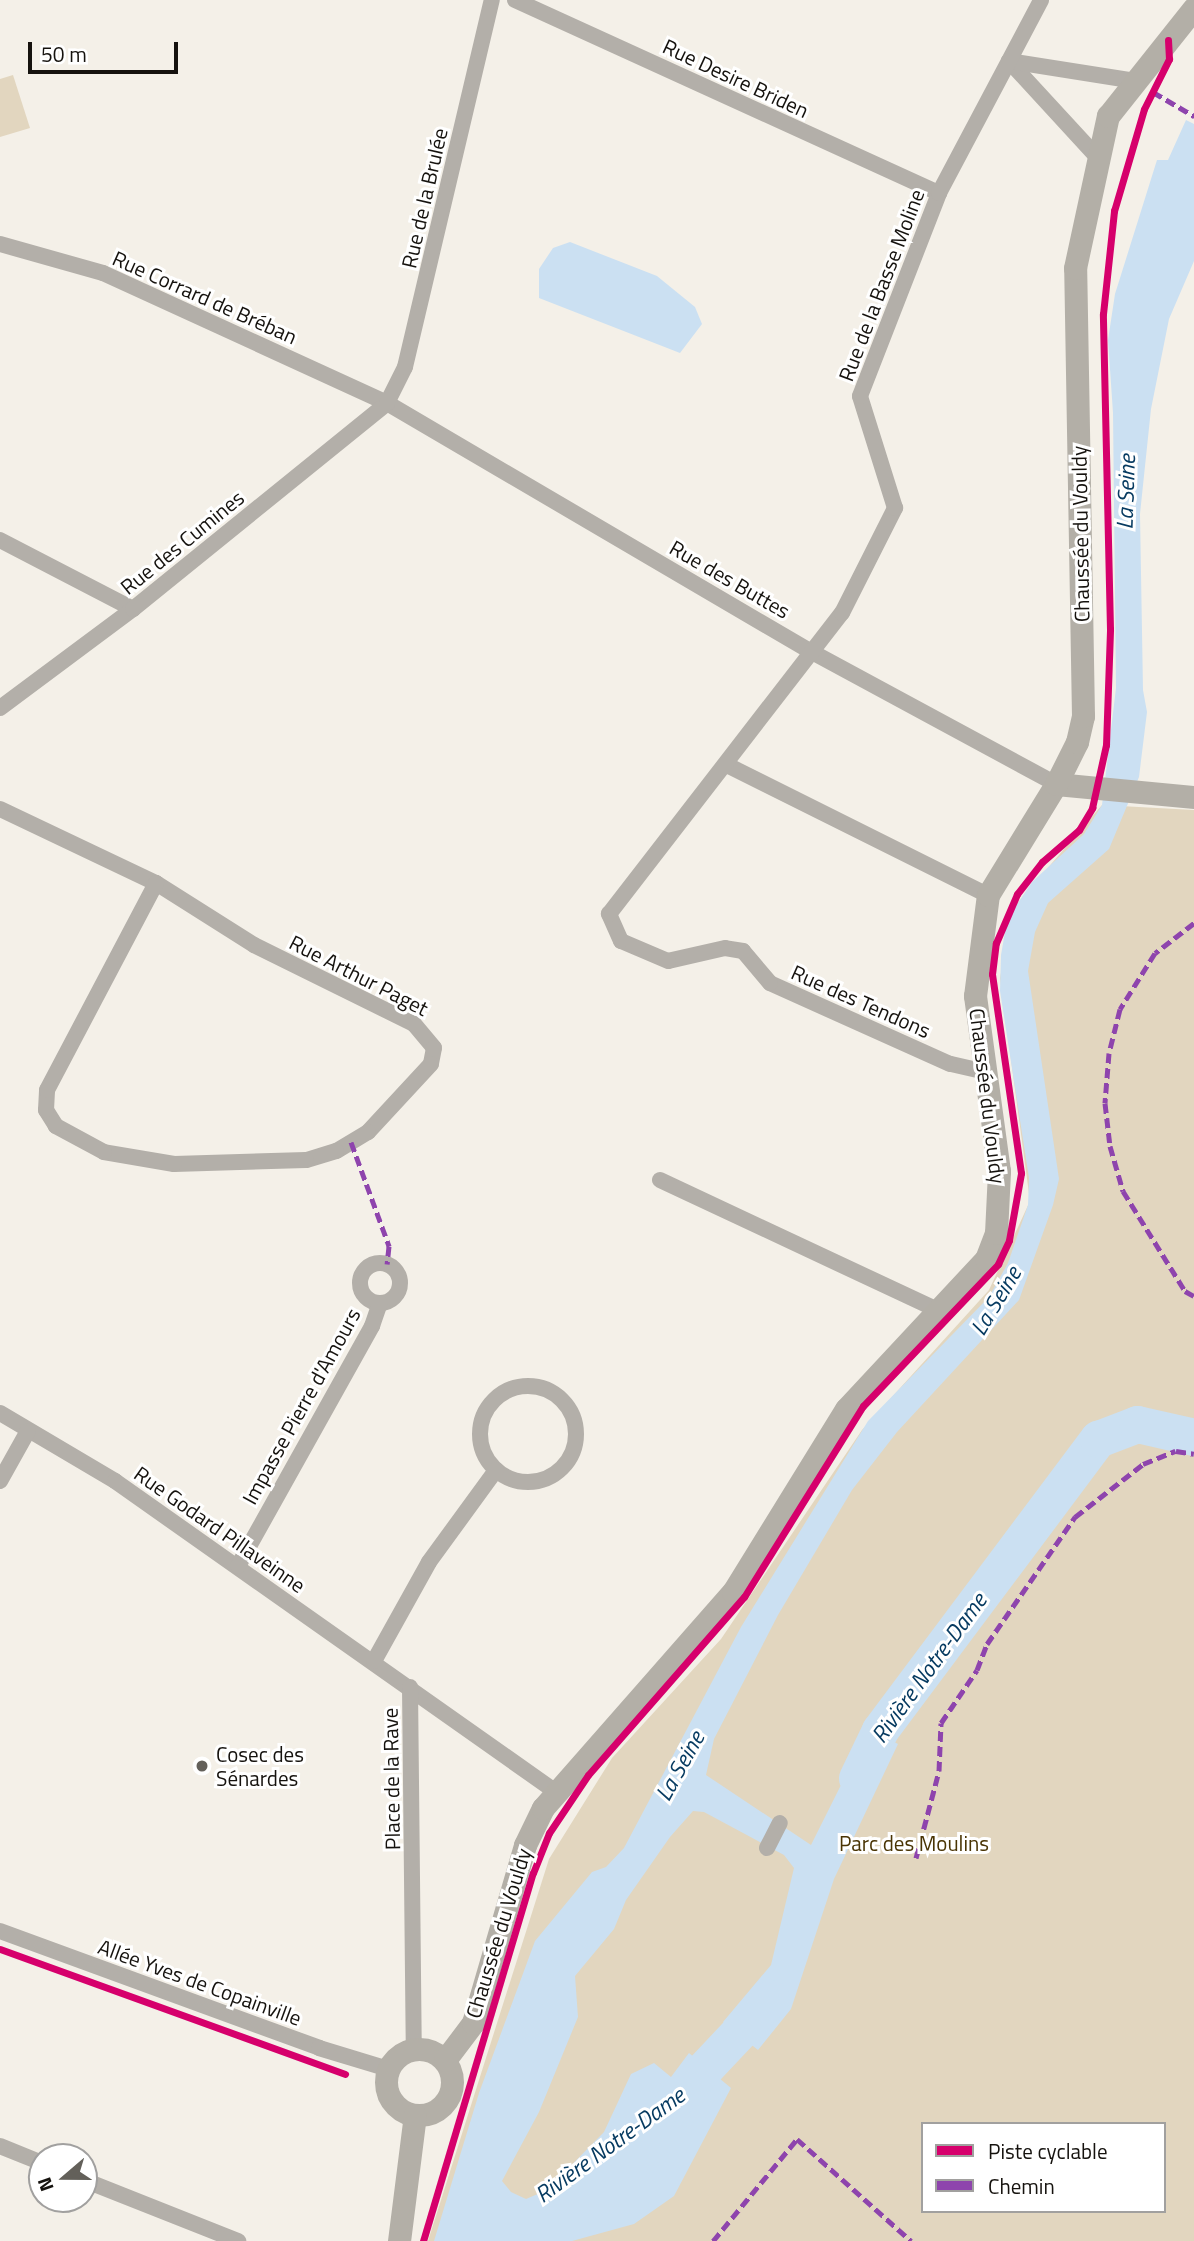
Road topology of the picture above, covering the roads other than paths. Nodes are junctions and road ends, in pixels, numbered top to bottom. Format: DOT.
graph roads {
  1 [pos="492,0"];
  2 [pos="515,0"];
  3 [pos="1041,0"];
  4 [pos="1194,8"];
  5 [pos="1009,61"];
  6 [pos="1135,81"];
  7 [pos="1099,159"];
  8 [pos="939,193"];
  9 [pos="0,244"];
  10 [pos="387,403"];
  11 [pos="0,540"];
  12 [pos="133,609"];
  13 [pos="812,652"];
  14 [pos="0,708"];
  15 [pos="727,765"];
  16 [pos="1056,784"];
  17 [pos="1194,797"];
  18 [pos="0,809"];
  19 [pos="156,883"];
  20 [pos="988,895"];
  21 [pos="986,1072"];
  22 [pos="660,1180"];
  23 [pos="380,1303"];
  24 [pos="937,1310"];
  25 [pos="0,1413"];
  26 [pos="28,1430"];
  27 [pos="496,1470"];
  28 [pos="0,1481"];
  29 [pos="238,1566"];
  30 [pos="374,1661"];
  31 [pos="411,1687"];
  32 [pos="556,1792"];
  33 [pos="780,1823"];
  34 [pos="767,1848"];
  35 [pos="0,1931"];
  36 [pos="414,2048"];
  37 [pos="445,2060"];
  38 [pos="388,2069"];
  39 [pos="415,2115"];
  40 [pos="0,2146"];
  41 [pos="28,2157"];
  42 [pos="98,2186"];
  43 [pos="238,2241"];
  44 [pos="399,2241"];
  1 -- 10 [label="street, Rue de la Brulée"];
  2 -- 8 [label="street, Rue Desire Briden"];
  3 -- 5 [label="street, Rue de la Basse Moline"];
  4 -- 6 [label="street, Chaussée du Vouldy"];
  5 -- 6 [label="street"];
  5 -- 7 [label="street"];
  5 -- 8 [label="street, Rue de la Basse Moline"];
  6 -- 7 [label="street, Chaussée du Vouldy"];
  7 -- 16 [label="street, Chaussée du Vouldy"];
  8 -- 13 [label="street, Rue de la Basse Moline"];
  9 -- 10 [label="street, Rue Corrard de Bréban"];
  10 -- 12 [label="street, Rue des Cumines"];
  10 -- 13 [label="street, Rue des Buttes"];
  11 -- 12 [label="street"];
  12 -- 14 [label="street, Rue des Cumines"];
  13 -- 15 [label="street, Rue de la Basse Moline"];
  13 -- 16 [label="street, Rue des Buttes"];
  15 -- 20 [label="street"];
  15 -- 21 [label="street, Rue des Tendons"];
  16 -- 17 [label="street"];
  16 -- 20 [label="street, Chaussée du Vouldy"];
  18 -- 19 [label="street, Rue Arthur Paget"];
  19 -- 19 [label="street, Rue Arthur Paget"];
  20 -- 21 [label="street, Chaussée du Vouldy"];
  21 -- 24 [label="street, Chaussée du Vouldy"];
  22 -- 24 [label="street"];
  23 -- 29 [label="street, Impasse Pierre d'Amours"];
  24 -- 32 [label="street, Chaussée du Vouldy"];
  25 -- 26 [label="street, Rue Godard Pillaveinne"];
  26 -- 28 [label="street"];
  26 -- 29 [label="street, Rue Godard Pillaveinne"];
  27 -- 27 [label="street"];
  27 -- 30 [label="street"];
  29 -- 30 [label="street, Rue Godard Pillaveinne"];
  30 -- 31 [label="street, Rue Godard Pillaveinne"];
  31 -- 32 [label="street, Place de la Rave"];
  31 -- 36 [label="street, Place de la Rave"];
  32 -- 37 [label="street, Chaussée du Vouldy"];
  33 -- 34 [label="street"];
  35 -- 38 [label="street, Allée Yves de Copainville"];
  36 -- 37 [label="street"];
  36 -- 38 [label="street"];
  37 -- 39 [label="street"];
  38 -- 39 [label="street"];
  39 -- 44 [label="street"];
  40 -- 41 [label="street"];
  42 -- 43 [label="street"];
}
